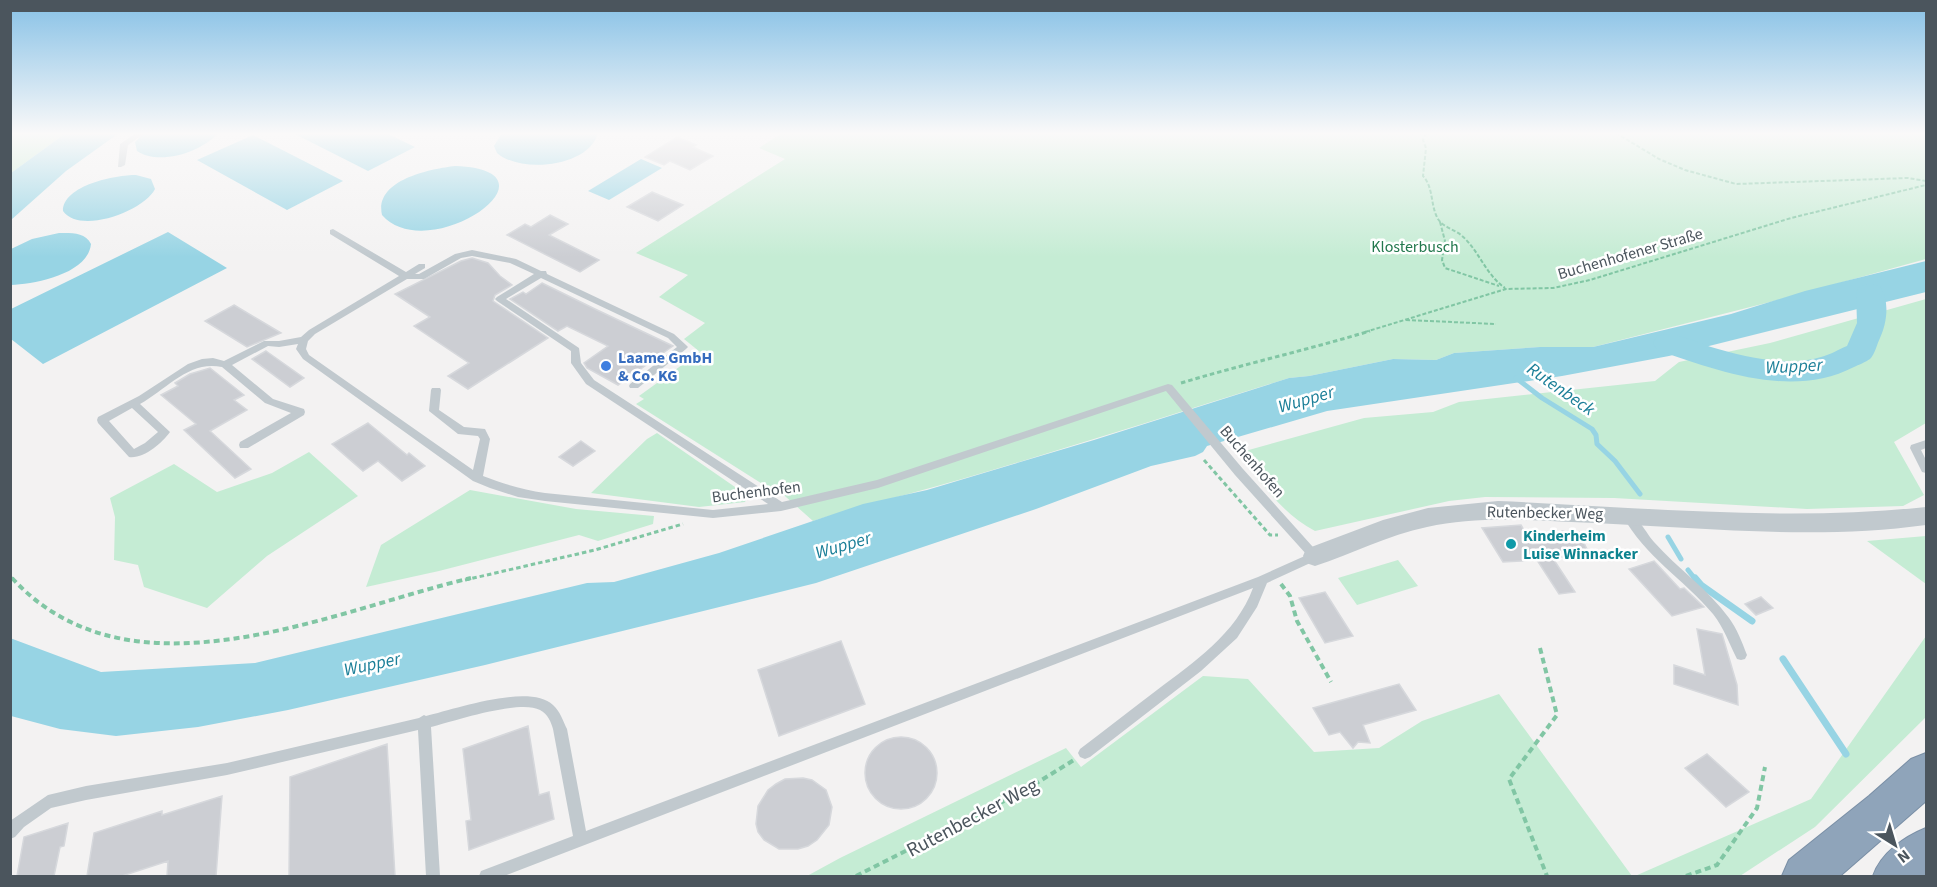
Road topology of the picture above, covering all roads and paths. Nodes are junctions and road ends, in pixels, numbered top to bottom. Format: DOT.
graph roads {
  1 [pos="1423,174"];
  2 [pos="1701,174"];
  3 [pos="1926,183"];
  4 [pos="1439,221"];
  5 [pos="333,232"];
  6 [pos="422,266"];
  7 [pos="543,273"];
  8 [pos="406,276"];
  9 [pos="1504,288"];
  10 [pos="1404,320"];
  11 [pos="1496,324"];
  12 [pos="304,340"];
  13 [pos="225,364"];
  14 [pos="634,386"];
  15 [pos="1168,387"];
  16 [pos="436,390"];
  17 [pos="134,403"];
  18 [pos="1926,444"];
  19 [pos="244,445"];
  20 [pos="1204,460"];
  21 [pos="1926,469"];
  22 [pos="477,478"];
  23 [pos="781,507"];
  24 [pos="713,514"];
  25 [pos="1627,514"];
  26 [pos="1926,516"];
  27 [pos="1295,534"];
  28 [pos="1315,555"];
  29 [pos="1275,575"];
  30 [pos="10,576"];
  31 [pos="1262,580"];
  32 [pos="1540,648"];
  33 [pos="1741,655"];
  34 [pos="1330,682"];
  35 [pos="424,721"];
  36 [pos="1085,753"];
  37 [pos="1765,767"];
  38 [pos="1926,773"];
  39 [pos="10,832"];
  40 [pos="581,840"];
  41 [pos="1926,850"];
  42 [pos="433,876"];
  43 [pos="486,876"];
  44 [pos="856,876"];
  45 [pos="1547,876"];
  46 [pos="1686,876"];
  47 [pos="1805,876"];
  48 [pos="1896,876"];
  1 -- 4 [label="path"];
  2 -- 3 [label="path"];
  3 -- 9 [label="path, Buchenhofener Straße"];
  4 -- 9 [label="path"];
  4 -- 9 [label="path"];
  5 -- 8 [label="lane"];
  6 -- 8 [label="lane"];
  7 -- 8 [label="lane"];
  7 -- 14 [label="lane"];
  7 -- 23 [label="lane"];
  8 -- 12 [label="lane"];
  9 -- 10 [label="path, Buchenhofener Straße"];
  10 -- 11 [label="path"];
  10 -- 15 [label="path, Buchenhofener Straße"];
  12 -- 13 [label="lane"];
  12 -- 22 [label="lane, Buchenhofen"];
  13 -- 17 [label="lane"];
  13 -- 19 [label="lane"];
  15 -- 23 [label="lane, Buchenhofen"];
  15 -- 27 [label="lane, Buchenhofen"];
  16 -- 22 [label="lane"];
  17 -- 17 [label="lane"];
  18 -- 21 [label="lane"];
  20 -- 27 [label="path"];
  22 -- 24 [label="lane, Buchenhofen"];
  23 -- 24 [label="lane, Buchenhofen"];
  24 -- 30 [label="path"];
  25 -- 26 [label="street, Rutenbecker Weg"];
  25 -- 28 [label="street, Rutenbecker Weg"];
  25 -- 33 [label="lane"];
  27 -- 28 [label="lane, Buchenhofen"];
  28 -- 29 [label="lane, Rutenbecker Weg"];
  29 -- 31 [label="lane, Rutenbecker Weg"];
  29 -- 34 [label="path"];
  31 -- 36 [label="lane"];
  31 -- 40 [label="lane, Rutenbecker Weg"];
  32 -- 45 [label="path"];
  35 -- 39 [label="lane"];
  35 -- 40 [label="lane"];
  35 -- 42 [label="lane"];
  36 -- 44 [label="path, Rutenbecker Weg"];
  37 -- 46 [label="path"];
  38 -- 47 [label="highway"];
  40 -- 43 [label="lane, Rutenbecker Weg"];
  41 -- 48 [label="highway"];
}
